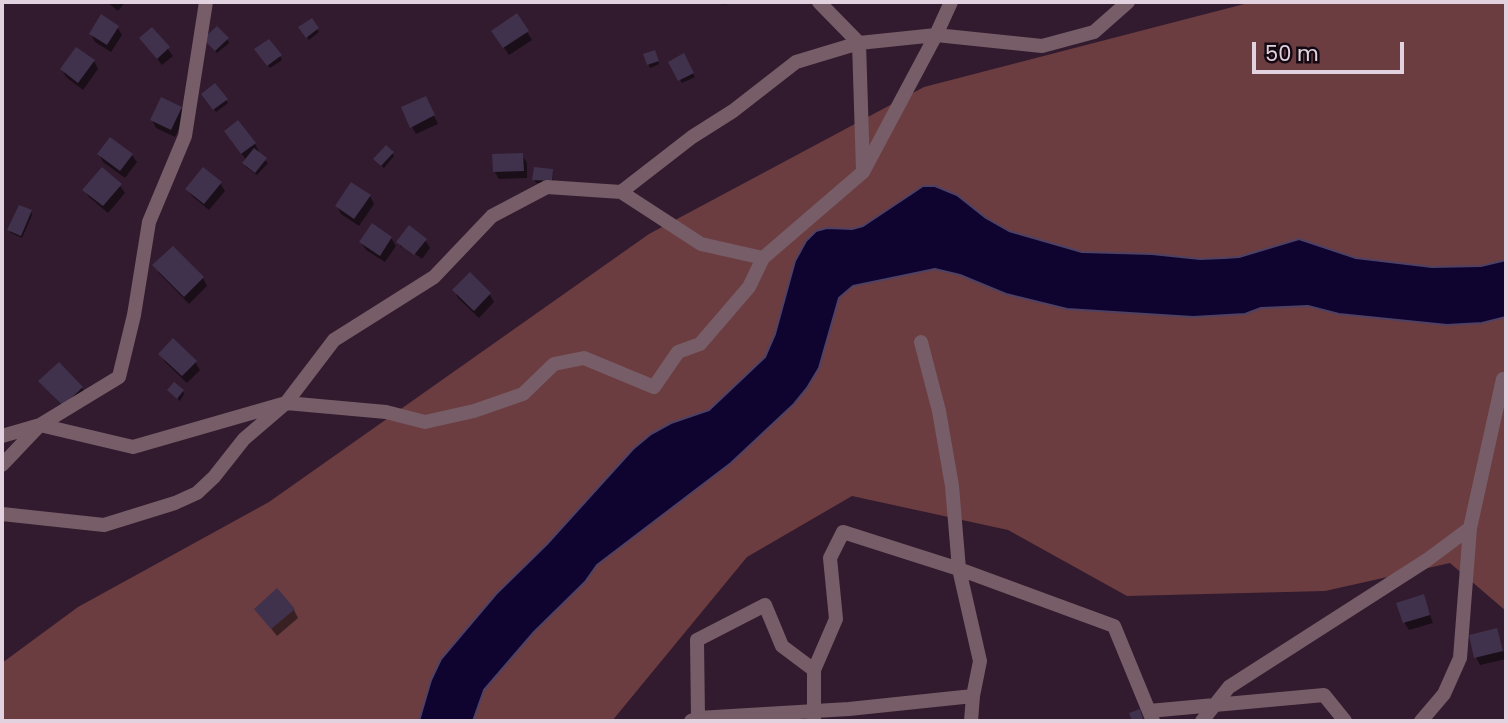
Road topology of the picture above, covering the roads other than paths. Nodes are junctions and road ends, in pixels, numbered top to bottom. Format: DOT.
graph roads {
  1 [pos="206,2"];
  2 [pos="819,2"];
  3 [pos="951,2"];
  4 [pos="1128,2"];
  5 [pos="936,35"];
  6 [pos="859,43"];
  7 [pos="863,172"];
  8 [pos="621,192"];
  9 [pos="763,258"];
  10 [pos="921,342"];
  11 [pos="1503,379"];
  12 [pos="286,403"];
  13 [pos="40,425"];
  14 [pos="2,436"];
  15 [pos="2,465"];
  16 [pos="2,514"];
  17 [pos="1470,528"];
  18 [pos="959,569"];
  19 [pos="814,670"];
  20 [pos="973,696"];
  21 [pos="1213,706"];
  22 [pos="814,716"];
  23 [pos="1151,716"];
  24 [pos="694,719"];
  25 [pos="971,721"];
  26 [pos="1202,721"];
  27 [pos="1345,721"];
  28 [pos="1421,721"];
  1 -- 13 [label="street"];
  2 -- 6 [label="street"];
  3 -- 5 [label="street"];
  4 -- 5 [label="street"];
  5 -- 6 [label="street"];
  5 -- 7 [label="street"];
  6 -- 7 [label="street"];
  6 -- 8 [label="street"];
  7 -- 9 [label="street"];
  8 -- 9 [label="street"];
  8 -- 12 [label="street"];
  9 -- 12 [label="street"];
  10 -- 18 [label="street"];
  11 -- 17 [label="street"];
  12 -- 13 [label="street"];
  12 -- 16 [label="street"];
  13 -- 14 [label="street"];
  13 -- 15 [label="street"];
  17 -- 21 [label="street"];
  17 -- 28 [label="street"];
  18 -- 19 [label="street"];
  18 -- 20 [label="street"];
  18 -- 23 [label="street"];
  19 -- 22 [label="street"];
  19 -- 24 [label="street"];
  20 -- 22 [label="street"];
  20 -- 25 [label="street"];
  21 -- 23 [label="street"];
  21 -- 26 [label="street"];
  21 -- 27 [label="street"];
  22 -- 24 [label="street"];
}
